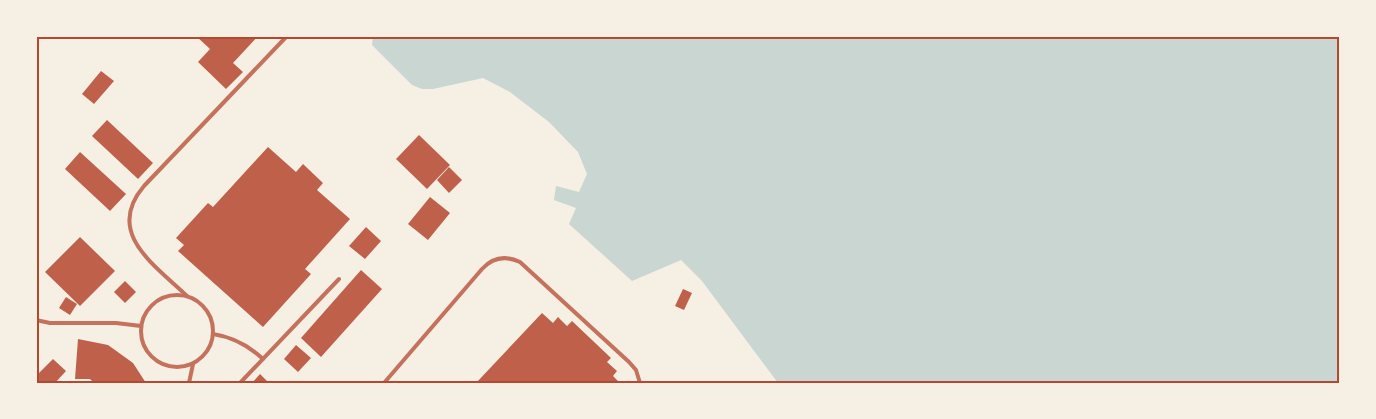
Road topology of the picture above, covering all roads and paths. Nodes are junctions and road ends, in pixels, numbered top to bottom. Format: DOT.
graph roads {
  1 [pos="287,36"];
  2 [pos="340,279"];
  3 [pos="187,296"];
  4 [pos="36,320"];
  5 [pos="141,326"];
  6 [pos="213,334"];
  7 [pos="263,359"];
  8 [pos="193,364"];
  9 [pos="190,383"];
  10 [pos="240,383"];
  11 [pos="384,383"];
  12 [pos="640,383"];
  1 -- 3 [label="lane"];
  2 -- 7 [label="lane"];
  3 -- 5 [label="lane"];
  3 -- 6 [label="lane"];
  4 -- 5 [label="lane"];
  5 -- 8 [label="lane"];
  6 -- 7 [label="lane"];
  6 -- 8 [label="lane"];
  7 -- 10 [label="lane"];
  8 -- 9 [label="lane"];
  11 -- 12 [label="lane"];
}
